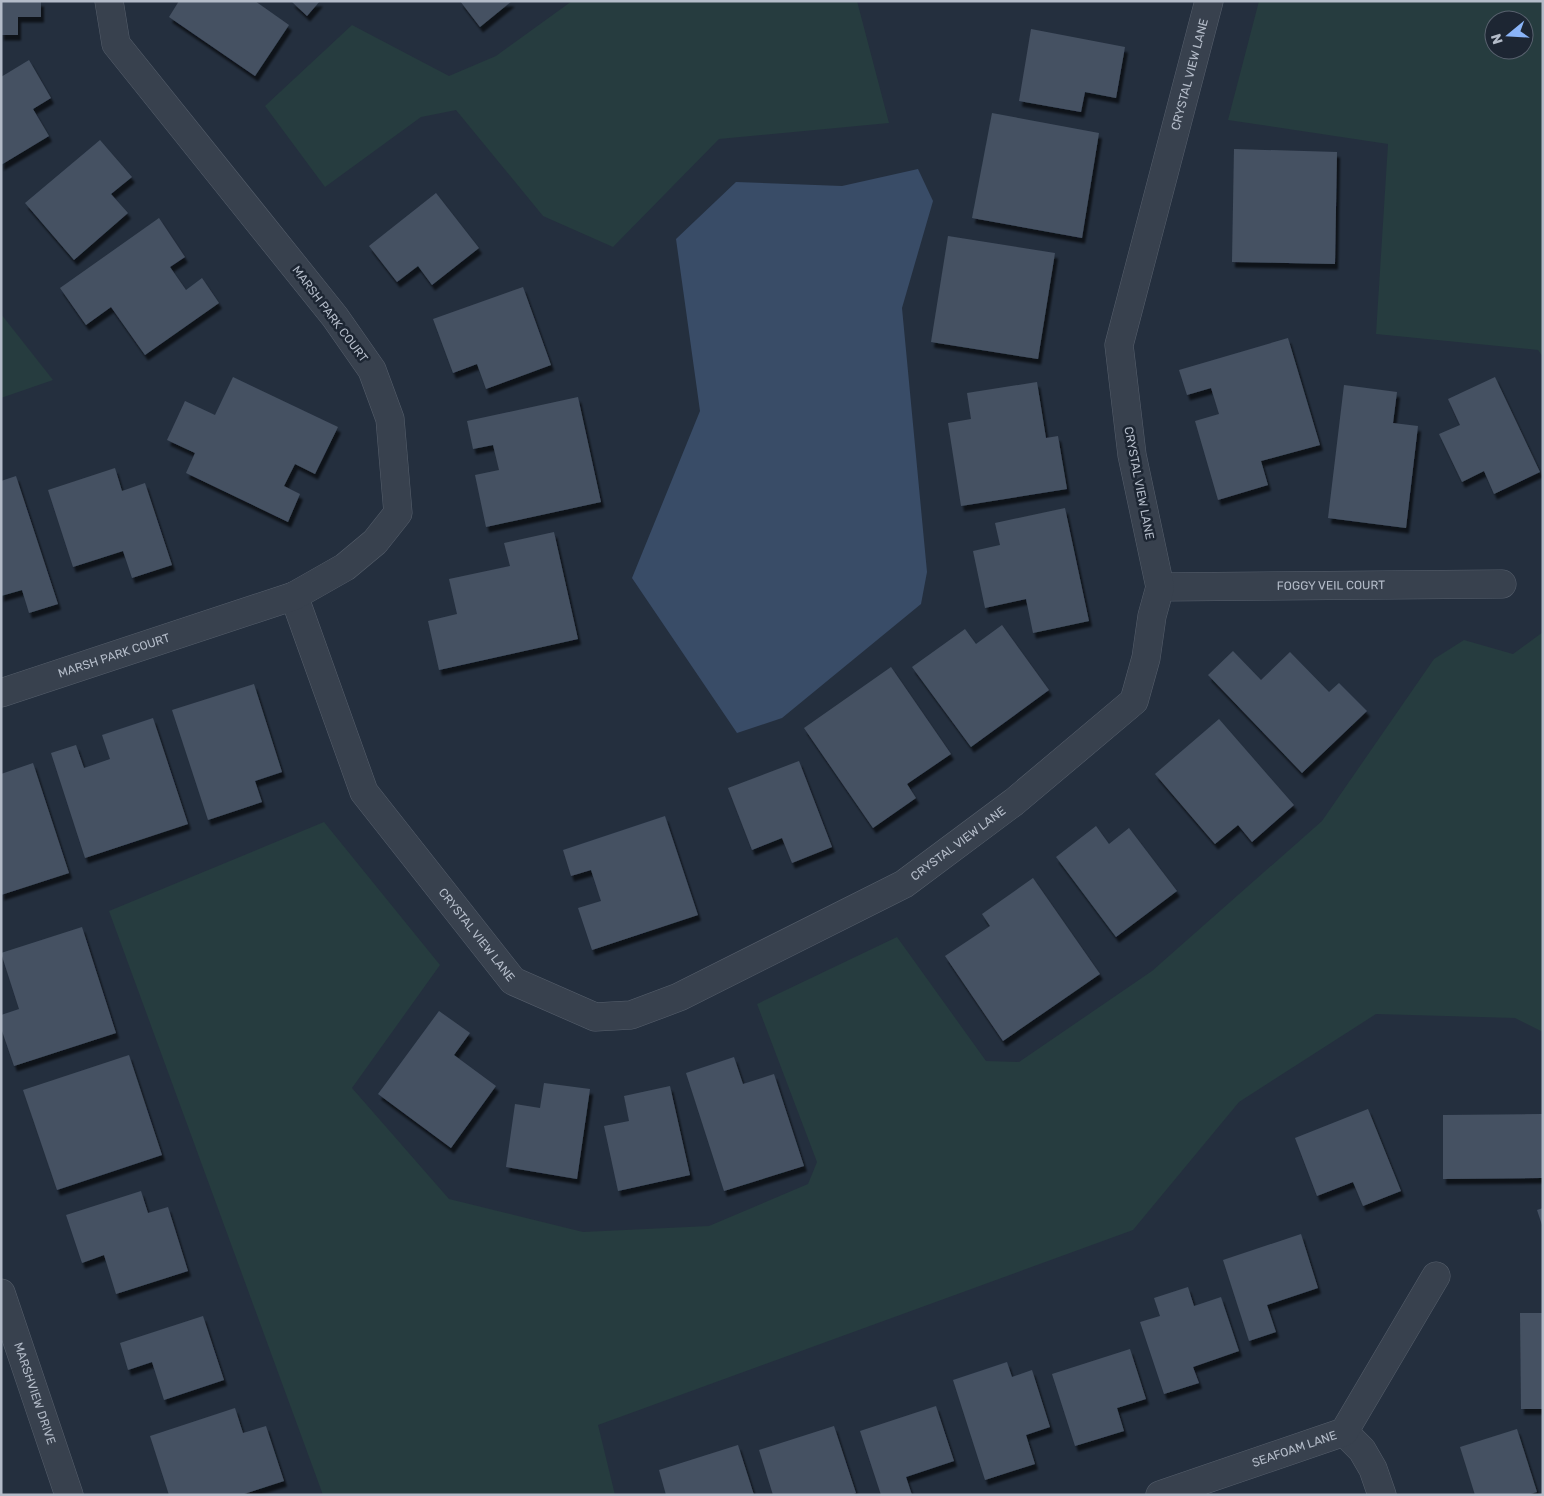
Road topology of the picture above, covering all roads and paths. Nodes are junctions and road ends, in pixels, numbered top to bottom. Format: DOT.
graph roads {
  1 [pos="109,1"];
  2 [pos="1208,1"];
  3 [pos="1502,584"];
  4 [pos="1160,587"];
  5 [pos="294,596"];
  6 [pos="1,693"];
  7 [pos="1436,1276"];
  8 [pos="1,1293"];
  9 [pos="1344,1432"];
  10 [pos="69,1495"];
  11 [pos="1160,1495"];
  12 [pos="1382,1495"];
  1 -- 5 [label="street, MARSH PARK COURT"];
  2 -- 4 [label="street, CRYSTAL VIEW LANE"];
  3 -- 4 [label="street, FOGGY VEIL COURT"];
  4 -- 5 [label="street, CRYSTAL VIEW LANE"];
  5 -- 6 [label="street, MARSH PARK COURT"];
  7 -- 9 [label="street, SEAFOAM LANE"];
  8 -- 10 [label="street, MARSHVIEW DRIVE"];
  9 -- 11 [label="street, SEAFOAM LANE"];
  9 -- 12 [label="street"];
}
